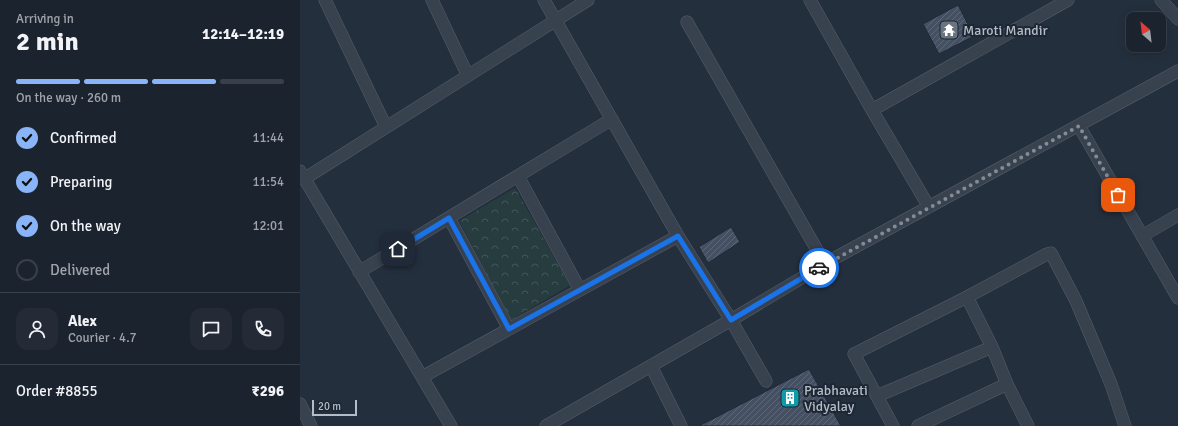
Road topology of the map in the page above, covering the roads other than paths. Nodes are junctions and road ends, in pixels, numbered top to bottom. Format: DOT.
graph roads {
  1 [pos="325,0"];
  2 [pos="432,0"];
  3 [pos="544,0"];
  4 [pos="588,0"];
  5 [pos="810,0"];
  6 [pos="1068,0"];
  7 [pos="1161,0"];
  8 [pos="1178,19"];
  9 [pos="555,21"];
  10 [pos="687,22"];
  11 [pos="1178,71"];
  12 [pos="468,76"];
  13 [pos="872,110"];
  14 [pos="612,119"];
  15 [pos="1079,126"];
  16 [pos="386,127"];
  17 [pos="302,175"];
  18 [pos="518,176"];
  19 [pos="929,207"];
  20 [pos="1178,215"];
  21 [pos="449,218"];
  22 [pos="678,236"];
  23 [pos="1142,236"];
  24 [pos="825,264"];
  25 [pos="359,272"];
  26 [pos="580,290"];
  27 [pos="967,297"];
  28 [pos="1178,298"];
  29 [pos="731,320"];
  30 [pos="509,329"];
  31 [pos="992,347"];
  32 [pos="651,366"];
  33 [pos="422,377"];
  34 [pos="766,382"];
  35 [pos="1008,384"];
  36 [pos="877,396"];
  37 [pos="300,404"];
  38 [pos="1024,425"];
  39 [pos="311,426"];
  40 [pos="451,426"];
  41 [pos="546,426"];
  42 [pos="681,426"];
  43 [pos="893,426"];
  44 [pos="918,426"];
  45 [pos="1125,426"];
  1 -- 16 [label="street"];
  2 -- 12 [label="street"];
  3 -- 9 [label="street"];
  4 -- 9 [label="street"];
  5 -- 13 [label="street"];
  6 -- 13 [label="street"];
  7 -- 8 [label="street"];
  9 -- 12 [label="street"];
  9 -- 14 [label="street"];
  10 -- 24 [label="street"];
  11 -- 15 [label="street"];
  12 -- 16 [label="street"];
  13 -- 19 [label="street"];
  14 -- 18 [label="street"];
  14 -- 22 [label="street"];
  15 -- 19 [label="street"];
  15 -- 23 [label="street"];
  16 -- 17 [label="street"];
  17 -- 25 [label="street"];
  18 -- 21 [label="street"];
  18 -- 26 [label="street"];
  19 -- 24 [label="street"];
  20 -- 23 [label="street"];
  21 -- 25 [label="street"];
  21 -- 30 [label="street"];
  22 -- 26 [label="street"];
  22 -- 29 [label="street"];
  23 -- 28 [label="street"];
  24 -- 29 [label="street"];
  25 -- 33 [label="street"];
  26 -- 30 [label="street"];
  27 -- 31 [label="street"];
  27 -- 36 [label="street"];
  27 -- 45 [label="street"];
  29 -- 32 [label="street"];
  29 -- 34 [label="street"];
  30 -- 33 [label="street"];
  31 -- 35 [label="street"];
  31 -- 36 [label="street"];
  32 -- 41 [label="street"];
  32 -- 42 [label="street"];
  33 -- 40 [label="street"];
  35 -- 38 [label="street"];
  35 -- 44 [label="street"];
  36 -- 43 [label="street"];
  37 -- 39 [label="street"];
}
